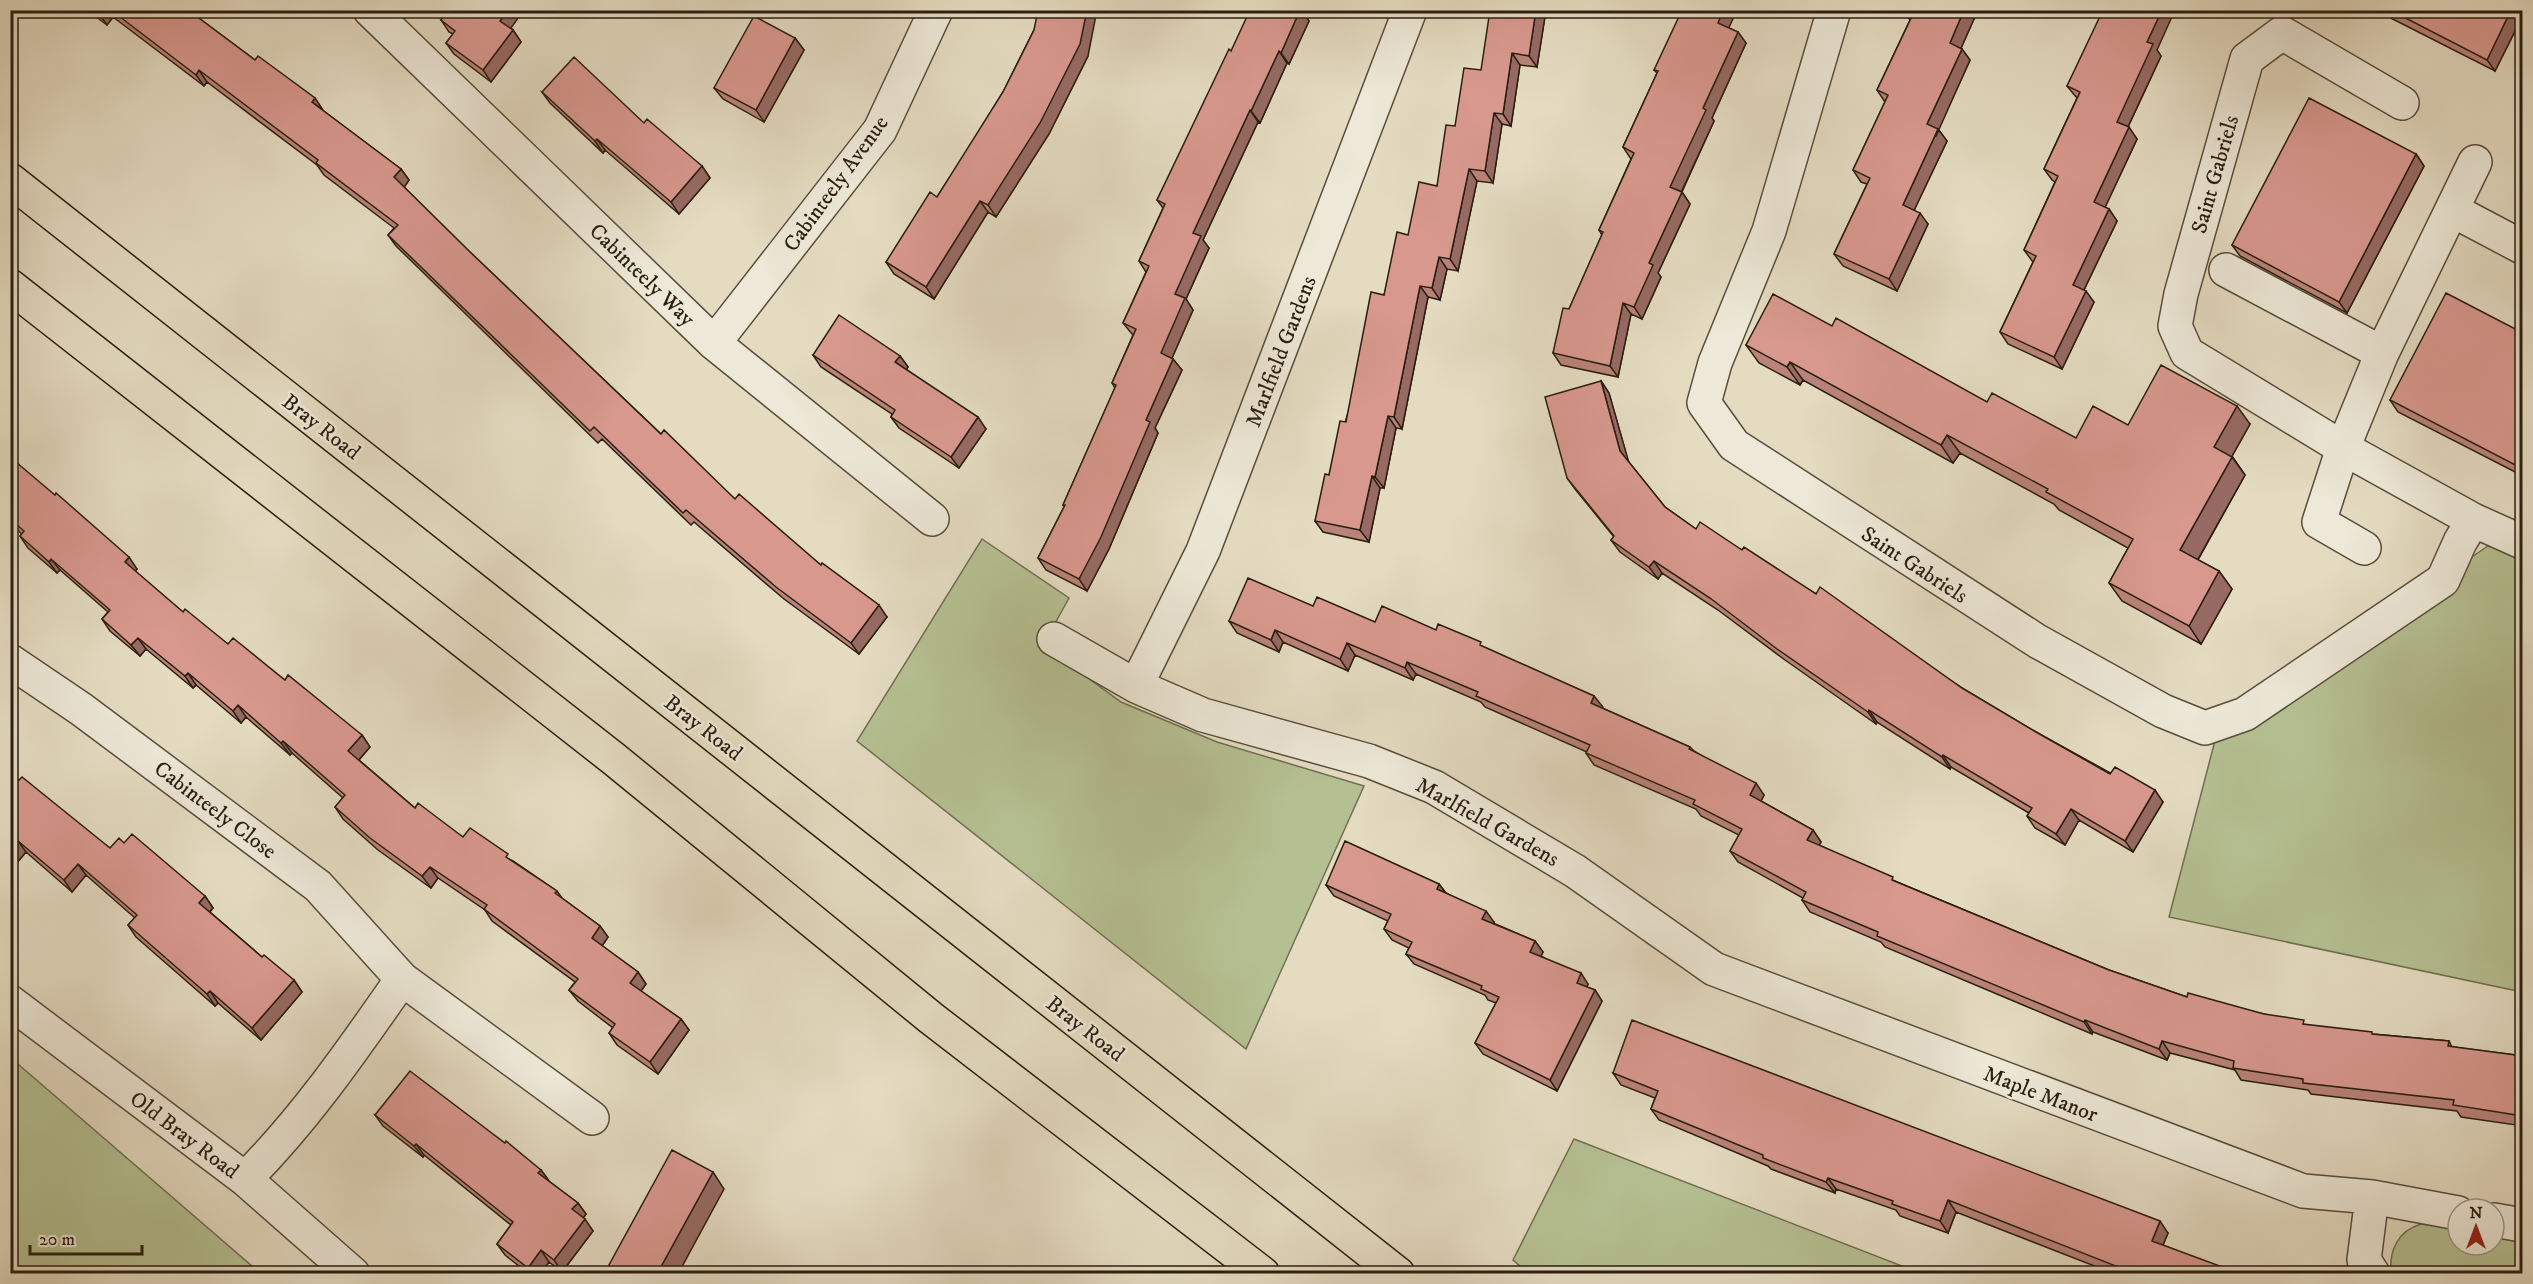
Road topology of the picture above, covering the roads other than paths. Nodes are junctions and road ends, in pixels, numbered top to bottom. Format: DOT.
graph roads {
  1 [pos="370,10"];
  2 [pos="936,10"];
  3 [pos="1410,10"];
  4 [pos="1834,10"];
  5 [pos="2402,103"];
  6 [pos="2475,162"];
  7 [pos="10,180"];
  8 [pos="2452,210"];
  9 [pos="2523,246"];
  10 [pos="2226,270"];
  11 [pos="10,286"];
  12 [pos="714,343"];
  13 [pos="2382,353"];
  14 [pos="2343,448"];
  15 [pos="932,519"];
  16 [pos="2473,520"];
  17 [pos="2523,542"];
  18 [pos="2364,548"];
  19 [pos="1054,639"];
  20 [pos="10,661"];
  21 [pos="1136,686"];
  22 [pos="1714,969"];
  23 [pos="402,979"];
  24 [pos="10,1002"];
  25 [pos="592,1118"];
  26 [pos="245,1179"];
  27 [pos="2372,1197"];
  28 [pos="2446,1211"];
  29 [pos="2506,1222"];
  30 [pos="2523,1225"];
  31 [pos="353,1274"];
  32 [pos="1263,1274"];
  33 [pos="1398,1274"];
  34 [pos="2373,1274"];
  1 -- 12 [label="street, Cabinteely Way"];
  2 -- 12 [label="street, Cabinteely Avenue"];
  3 -- 21 [label="street, Marlfield Gardens"];
  4 -- 16 [label="street, Saint Gabriels"];
  5 -- 14 [label="street, Saint Gabriels"];
  6 -- 8 [label="street"];
  7 -- 33 [label="highway, Bray Road"];
  8 -- 9 [label="street"];
  8 -- 13 [label="street"];
  10 -- 13 [label="street"];
  11 -- 32 [label="highway"];
  12 -- 15 [label="street, Cabinteely Way"];
  13 -- 14 [label="street"];
  14 -- 16 [label="street, Saint Gabriels"];
  14 -- 18 [label="street"];
  16 -- 17 [label="street, Saint Gabriels"];
  19 -- 21 [label="street, Marlfield Gardens"];
  20 -- 23 [label="street, Cabinteely Close"];
  21 -- 22 [label="street, Marlfield Gardens"];
  22 -- 27 [label="street, Maple Manor"];
  23 -- 25 [label="street, Cabinteely Close"];
  23 -- 26 [label="street"];
  24 -- 26 [label="street, Old Bray Road"];
  26 -- 31 [label="street, Old Bray Road"];
  27 -- 28 [label="street, Maple Manor"];
  27 -- 34 [label="street"];
  29 -- 30 [label="street"];
}
